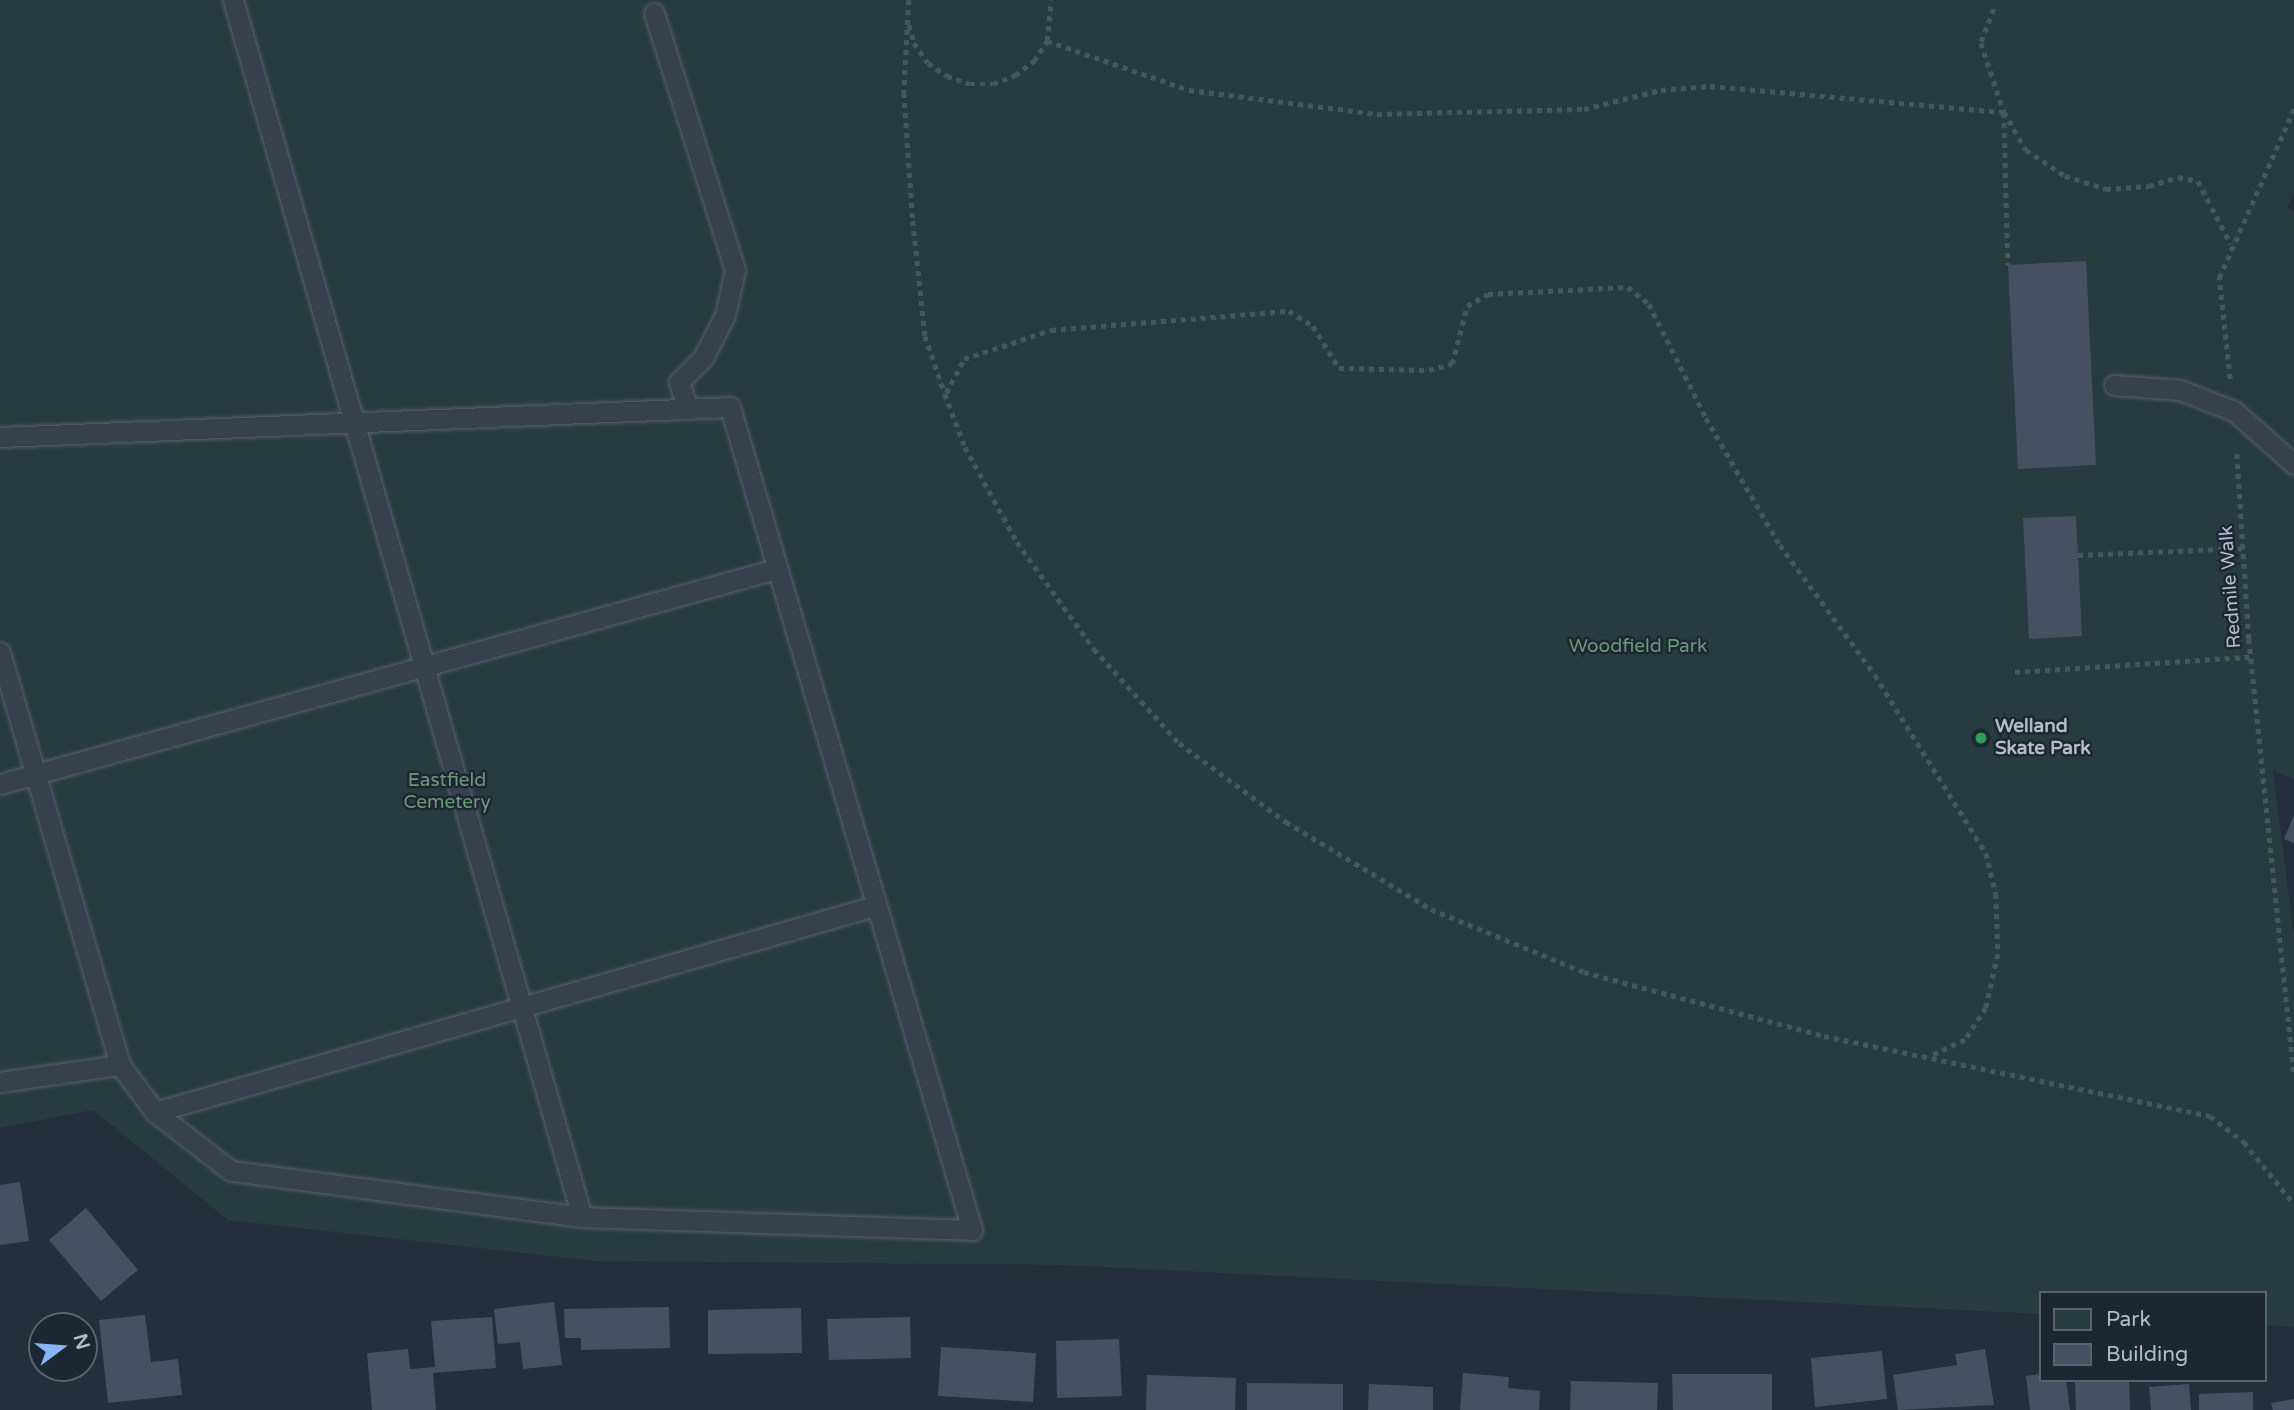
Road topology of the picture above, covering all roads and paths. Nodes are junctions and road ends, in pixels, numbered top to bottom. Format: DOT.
graph roads {
  1 [pos="233,0"];
  2 [pos="909,0"];
  3 [pos="1051,0"];
  4 [pos="1994,9"];
  5 [pos="654,13"];
  6 [pos="908,20"];
  7 [pos="1047,41"];
  8 [pos="2294,109"];
  9 [pos="2004,112"];
  10 [pos="2232,244"];
  11 [pos="2008,265"];
  12 [pos="2114,385"];
  13 [pos="945,394"];
  14 [pos="688,409"];
  15 [pos="2234,411"];
  16 [pos="354,423"];
  17 [pos="0,437"];
  18 [pos="2294,464"];
  19 [pos="2242,548"];
  20 [pos="2078,555"];
  21 [pos="776,569"];
  22 [pos="0,652"];
  23 [pos="2250,657"];
  24 [pos="424,666"];
  25 [pos="2015,672"];
  26 [pos="37,774"];
  27 [pos="0,784"];
  28 [pos="875,906"];
  29 [pos="522,1007"];
  30 [pos="1928,1057"];
  31 [pos="120,1065"];
  32 [pos="2294,1077"];
  33 [pos="0,1082"];
  34 [pos="155,1112"];
  35 [pos="2294,1204"];
  36 [pos="582,1217"];
  1 -- 16 [label="lane"];
  2 -- 6 [label="path"];
  3 -- 7 [label="path"];
  4 -- 9 [label="path"];
  5 -- 14 [label="lane"];
  6 -- 7 [label="path"];
  6 -- 13 [label="path"];
  7 -- 9 [label="path"];
  8 -- 10 [label="path, Redmile Walk"];
  9 -- 10 [label="path"];
  9 -- 11 [label="path"];
  10 -- 15 [label="path, Redmile Walk"];
  12 -- 15 [label="lane"];
  13 -- 30 [label="path"];
  13 -- 30 [label="path"];
  14 -- 16 [label="lane"];
  14 -- 21 [label="lane"];
  15 -- 18 [label="lane"];
  15 -- 19 [label="path, Redmile Walk"];
  16 -- 17 [label="lane"];
  16 -- 24 [label="lane"];
  19 -- 20 [label="path"];
  19 -- 23 [label="path, Redmile Walk"];
  21 -- 24 [label="lane"];
  21 -- 28 [label="lane"];
  22 -- 26 [label="lane"];
  23 -- 25 [label="path"];
  23 -- 32 [label="path, Redmile Walk"];
  24 -- 26 [label="lane"];
  24 -- 29 [label="lane"];
  26 -- 27 [label="lane"];
  26 -- 31 [label="lane"];
  28 -- 29 [label="lane"];
  28 -- 36 [label="lane"];
  29 -- 34 [label="lane"];
  29 -- 36 [label="lane"];
  30 -- 35 [label="path"];
  31 -- 33 [label="lane"];
  31 -- 34 [label="lane"];
  34 -- 36 [label="lane"];
}
